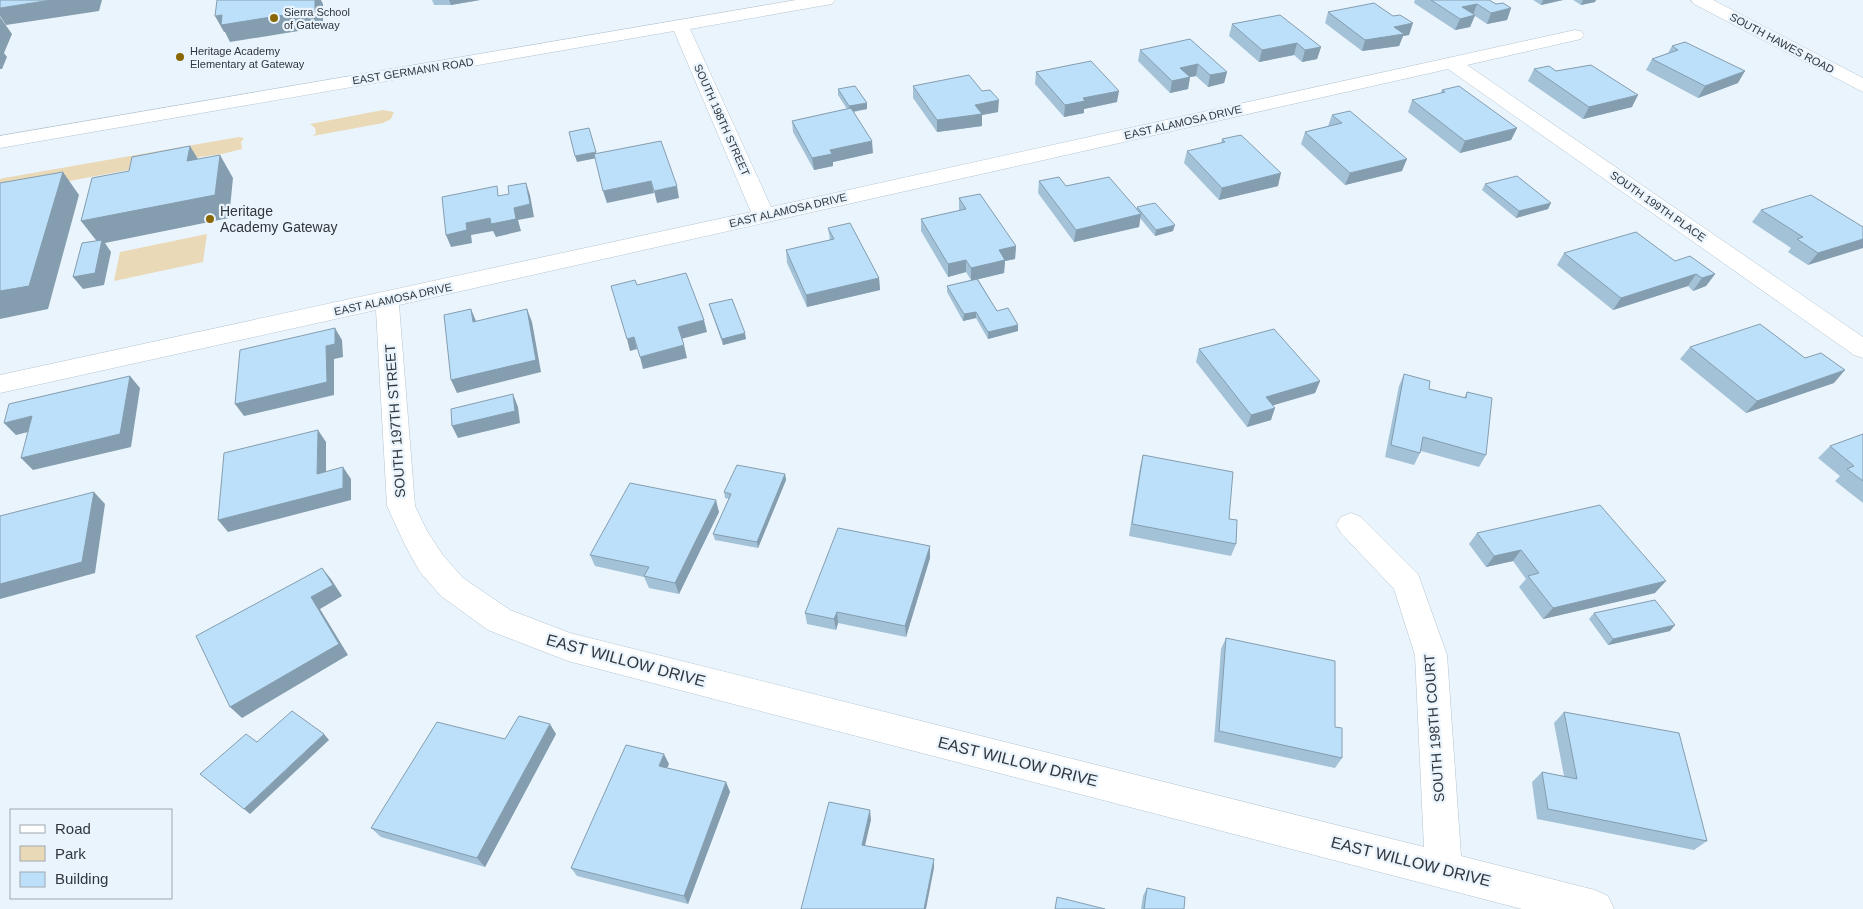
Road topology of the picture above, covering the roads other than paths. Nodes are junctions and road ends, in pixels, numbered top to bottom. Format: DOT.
graph roads {
  1 [pos="826,0"];
  2 [pos="1700,0"];
  3 [pos="680,25"];
  4 [pos="1575,34"];
  5 [pos="1452,62"];
  6 [pos="1863,86"];
  7 [pos="0,142"];
  8 [pos="764,216"];
  9 [pos="387,300"];
  10 [pos="1863,349"];
  11 [pos="0,384"];
  12 [pos="1351,525"];
  13 [pos="452,587"];
  14 [pos="1443,868"];
  15 [pos="1595,909"];
  1 -- 3 [label="street, EAST GERMANN ROAD"];
  2 -- 6 [label="street, SOUTH HAWES ROAD"];
  3 -- 7 [label="street, EAST GERMANN ROAD"];
  3 -- 8 [label="street, SOUTH 198TH STREET"];
  4 -- 5 [label="street, EAST ALAMOSA DRIVE"];
  5 -- 8 [label="street, EAST ALAMOSA DRIVE"];
  5 -- 10 [label="street, SOUTH 199TH PLACE"];
  8 -- 9 [label="street, EAST ALAMOSA DRIVE"];
  9 -- 11 [label="street, EAST ALAMOSA DRIVE"];
  9 -- 13 [label="street, SOUTH 197TH STREET"];
  12 -- 14 [label="street, SOUTH 198TH COURT"];
  13 -- 14 [label="street, EAST WILLOW DRIVE"];
  14 -- 15 [label="street, EAST WILLOW DRIVE"];
}
